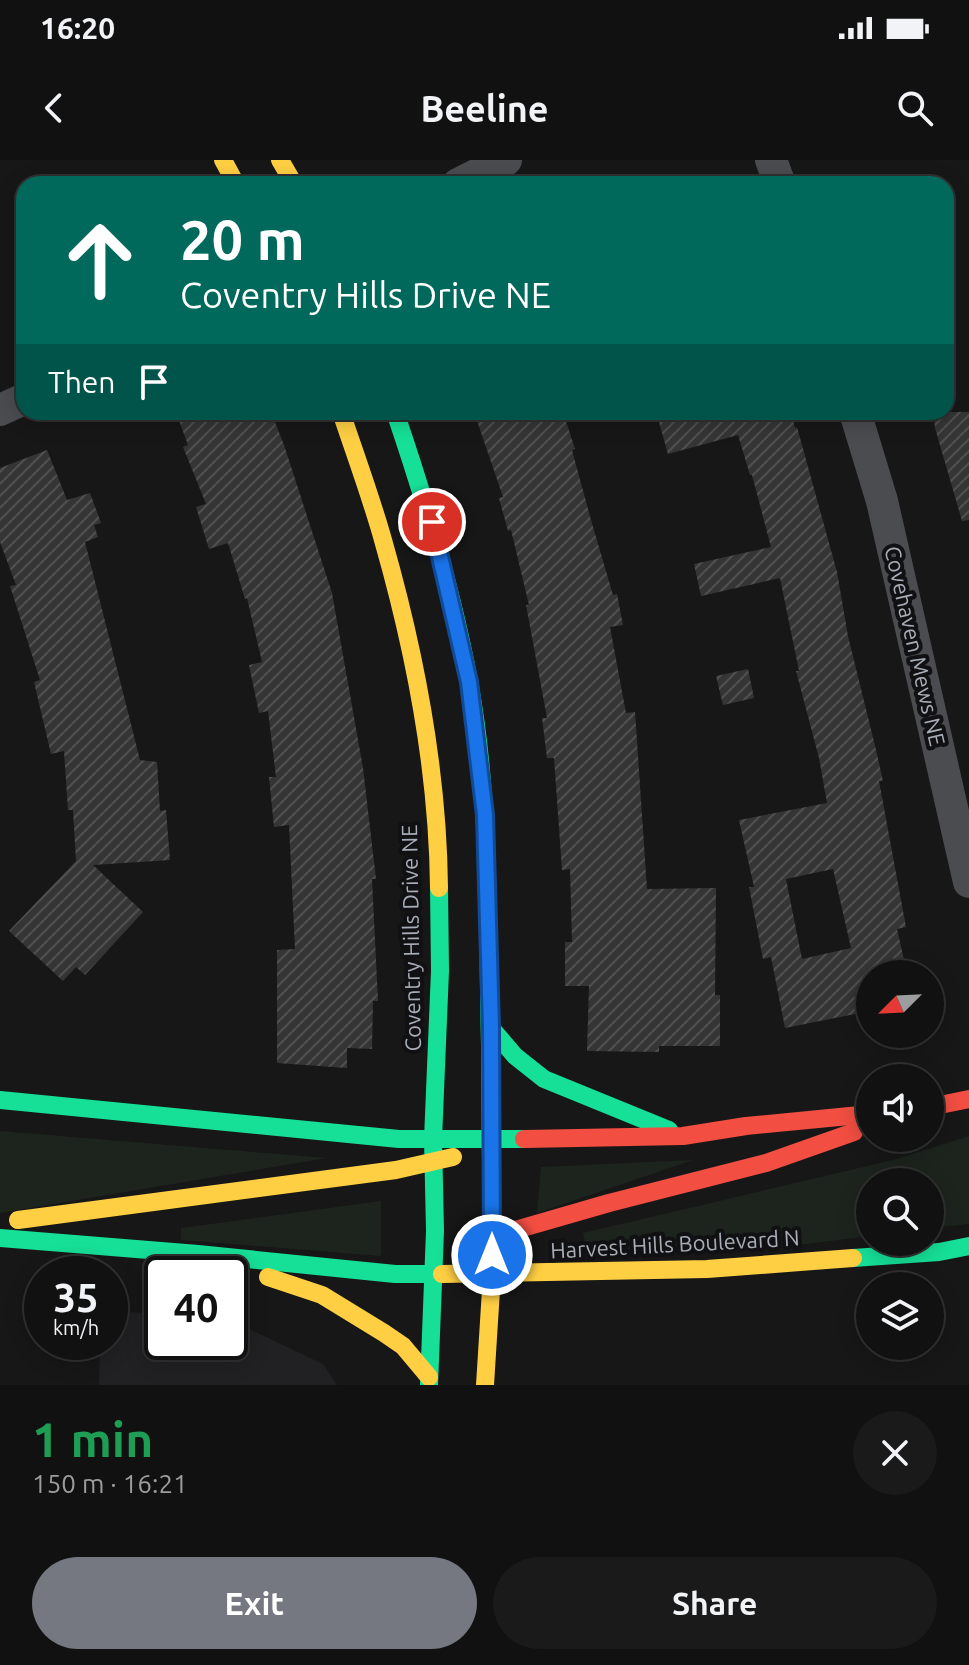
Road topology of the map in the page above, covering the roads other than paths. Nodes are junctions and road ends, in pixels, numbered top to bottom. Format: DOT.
graph roads {
  1 [pos="506,160"];
  2 [pos="474,176"];
  3 [pos="344,420"];
  4 [pos="398,420"];
  5 [pos="857,420"];
  6 [pos="969,882"];
  7 [pos="491,1028"];
  8 [pos="969,1099"];
  9 [pos="0,1100"];
  10 [pos="944,1104"];
  11 [pos="856,1115"];
  12 [pos="856,1131"];
  13 [pos="683,1136"];
  14 [pos="433,1139"];
  15 [pos="492,1139"];
  16 [pos="436,1161"];
  17 [pos="0,1222"];
  18 [pos="492,1235"];
  19 [pos="0,1238"];
  20 [pos="969,1246"];
  21 [pos="198,1254"];
  22 [pos="434,1273"];
  23 [pos="492,1274"];
  24 [pos="429,1381"];
  25 [pos="485,1385"];
  1 -- 2 [label="street"];
  3 -- 14 [label="main road, Coventry Hills Drive NE"];
  4 -- 7 [label="main road"];
  5 -- 6 [label="street, Covehaven Mews NE"];
  7 -- 13 [label="main road"];
  7 -- 15 [label="main road"];
  8 -- 10 [label="main road"];
  9 -- 14 [label="main road"];
  11 -- 13 [label="main road"];
  12 -- 18 [label="main road"];
  13 -- 15 [label="main road"];
  14 -- 15 [label="main road"];
  14 -- 16 [label="main road, Coventry Hills Drive NE"];
  15 -- 16 [label="main road"];
  15 -- 18 [label="main road"];
  16 -- 17 [label="main road"];
  16 -- 22 [label="main road, Coventry Hills Drive NE"];
  18 -- 22 [label="main road"];
  18 -- 23 [label="main road"];
  19 -- 21 [label="main road, Harvest Hills Boulevard N"];
  20 -- 23 [label="main road, Harvest Hills Boulevard N"];
  21 -- 22 [label="main road, Harvest Hills Boulevard N"];
  21 -- 24 [label="main road"];
  22 -- 23 [label="main road, Harvest Hills Boulevard N"];
  22 -- 24 [label="main road, Coventry Hills Drive NE"];
  23 -- 25 [label="main road"];
}
